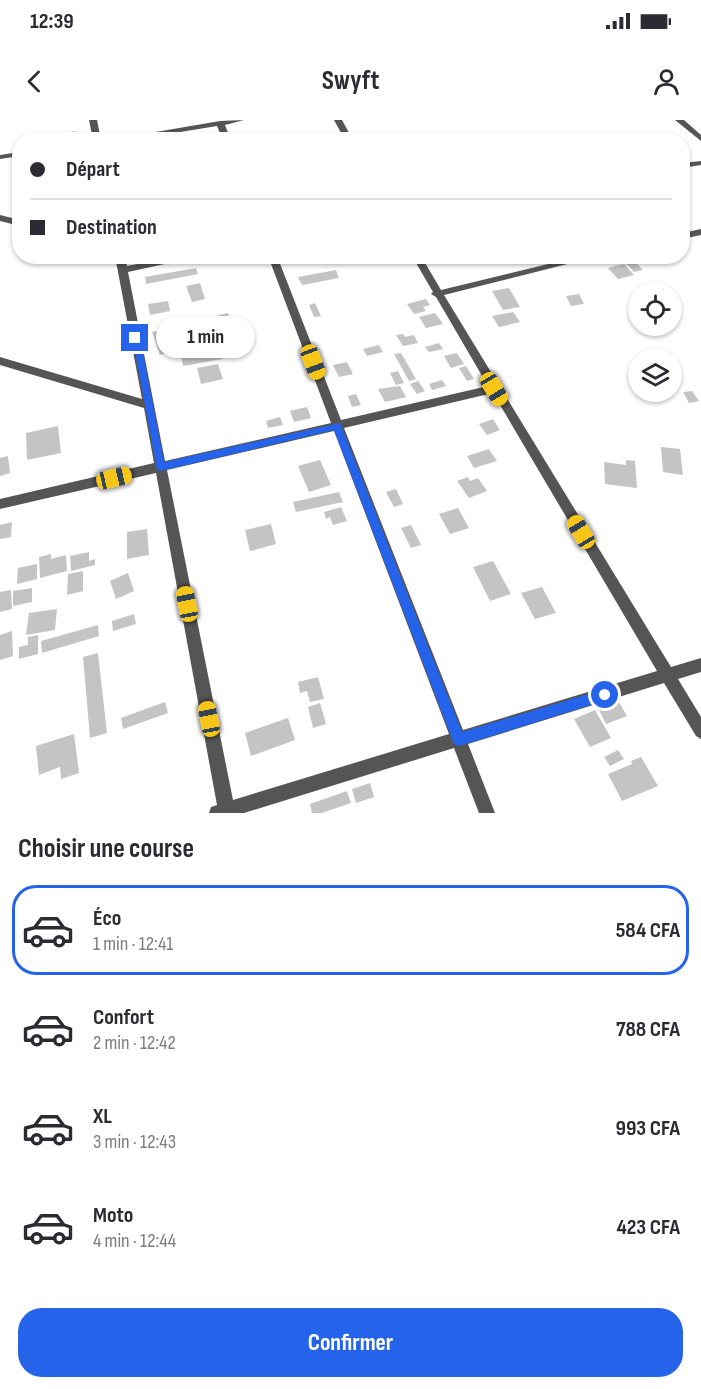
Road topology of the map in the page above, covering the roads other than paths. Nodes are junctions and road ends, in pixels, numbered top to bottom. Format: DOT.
graph roads {
  1 [pos="240,120"];
  2 [pos="679,120"];
  3 [pos="220,123"];
  4 [pos="163,132"];
  5 [pos="224,132"];
  6 [pos="701,139"];
  7 [pos="121,264"];
  8 [pos="154,264"];
  9 [pos="275,264"];
  10 [pos="420,264"];
  11 [pos="562,264"];
  12 [pos="122,270"];
  13 [pos="436,294"];
  14 [pos="0,361"];
  15 [pos="494,389"];
  16 [pos="148,405"];
  17 [pos="337,426"];
  18 [pos="160,467"];
  19 [pos="0,504"];
  20 [pos="701,665"];
  21 [pos="668,676"];
  22 [pos="701,731"];
  23 [pos="459,740"];
  24 [pos="223,812"];
  25 [pos="487,813"];
  1 -- 3 [label="street"];
  2 -- 6 [label="street"];
  3 -- 4 [label="street"];
  3 -- 5 [label="street"];
  7 -- 12 [label="street"];
  8 -- 12 [label="street"];
  9 -- 17 [label="street"];
  10 -- 13 [label="street"];
  11 -- 13 [label="street"];
  12 -- 16 [label="street"];
  13 -- 15 [label="street"];
  14 -- 16 [label="street"];
  15 -- 17 [label="street"];
  15 -- 21 [label="street"];
  16 -- 18 [label="street"];
  17 -- 18 [label="street"];
  17 -- 23 [label="street"];
  18 -- 19 [label="street"];
  18 -- 24 [label="street"];
  20 -- 21 [label="street"];
  21 -- 22 [label="street"];
  21 -- 23 [label="street"];
  23 -- 24 [label="street"];
  23 -- 25 [label="street"];
}
